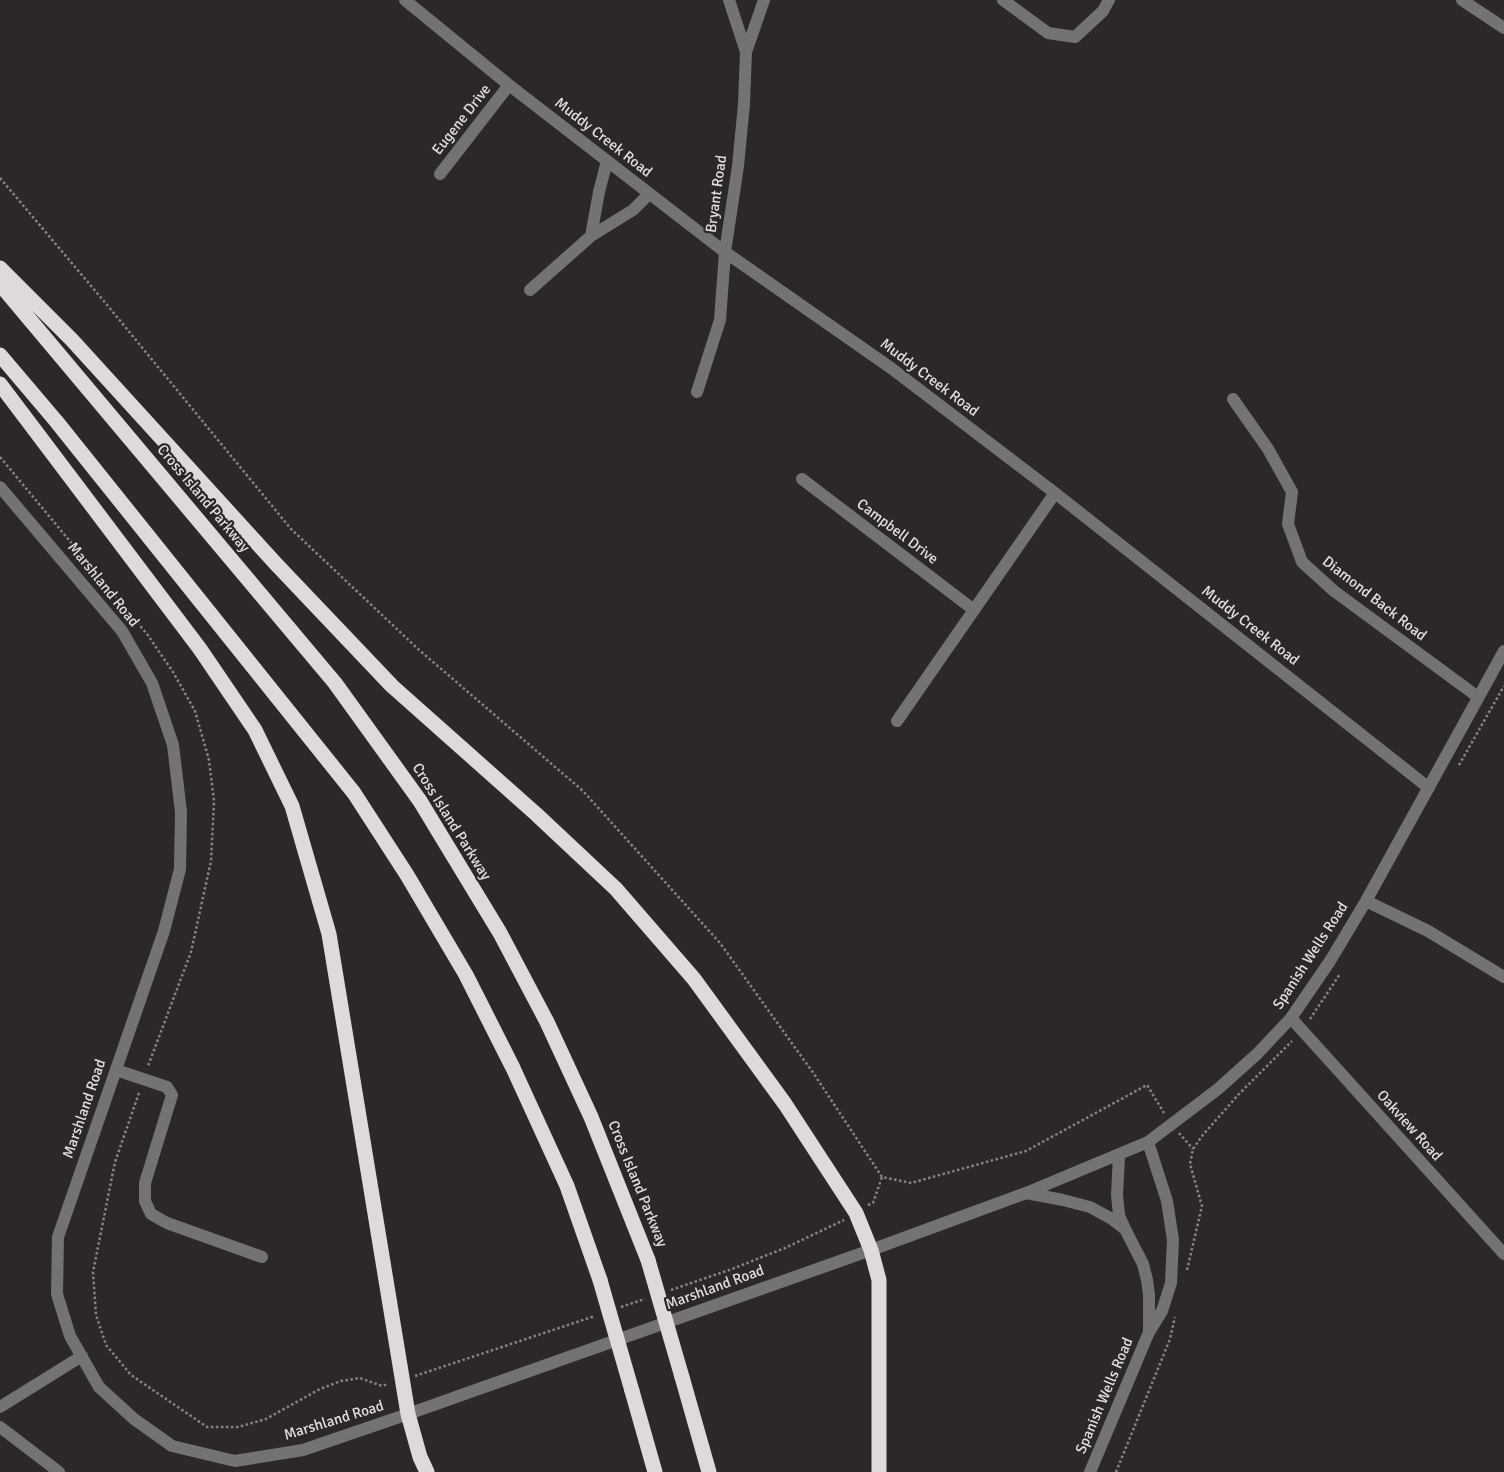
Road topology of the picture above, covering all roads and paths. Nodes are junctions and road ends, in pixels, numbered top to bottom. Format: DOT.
graph roads {
  1 [pos="405,0"];
  2 [pos="729,0"];
  3 [pos="764,0"];
  4 [pos="1003,0"];
  5 [pos="1109,0"];
  6 [pos="1462,0"];
  7 [pos="1504,28"];
  8 [pos="746,52"];
  9 [pos="509,85"];
  10 [pos="607,161"];
  11 [pos="440,174"];
  12 [pos="0,178"];
  13 [pos="649,194"];
  14 [pos="591,236"];
  15 [pos="725,252"];
  16 [pos="0,268"];
  17 [pos="0,284"];
  18 [pos="530,290"];
  19 [pos="0,355"];
  20 [pos="0,384"];
  21 [pos="697,392"];
  22 [pos="1233,399"];
  23 [pos="0,457"];
  24 [pos="802,479"];
  25 [pos="0,487"];
  26 [pos="1055,493"];
  27 [pos="974,610"];
  28 [pos="1503,657"];
  29 [pos="1478,697"];
  30 [pos="897,721"];
  31 [pos="1429,788"];
  32 [pos="1366,901"];
  33 [pos="1504,977"];
  34 [pos="1291,1018"];
  35 [pos="116,1070"];
  36 [pos="143,1080"];
  37 [pos="1171,1125"];
  38 [pos="1148,1142"];
  39 [pos="1194,1149"];
  40 [pos="1119,1155"];
  41 [pos="882,1177"];
  42 [pos="1026,1193"];
  43 [pos="856,1213"];
  44 [pos="1125,1230"];
  45 [pos="871,1250"];
  46 [pos="1504,1254"];
  47 [pos="262,1257"];
  48 [pos="669,1290"];
  49 [pos="651,1297"];
  50 [pos="615,1309"];
  51 [pos="597,1315"];
  52 [pos="1149,1332"];
  53 [pos="82,1356"];
  54 [pos="403,1380"];
  55 [pos="0,1407"];
  56 [pos="408,1414"];
  57 [pos="0,1427"];
  58 [pos="59,1472"];
  59 [pos="426,1472"];
  60 [pos="655,1472"];
  61 [pos="708,1472"];
  62 [pos="879,1472"];
  63 [pos="1090,1472"];
  1 -- 9 [label="street, Muddy Creek Road"];
  2 -- 8 [label="street"];
  3 -- 8 [label="street, Bryant Road"];
  4 -- 5 [label="street"];
  6 -- 7 [label="street"];
  8 -- 15 [label="street, Bryant Road"];
  9 -- 10 [label="street, Muddy Creek Road"];
  9 -- 11 [label="street, Eugene Drive"];
  10 -- 13 [label="street, Muddy Creek Road"];
  10 -- 14 [label="street"];
  12 -- 41 [label="path"];
  13 -- 14 [label="street"];
  13 -- 15 [label="street, Muddy Creek Road"];
  14 -- 18 [label="street"];
  15 -- 21 [label="street, Bryant Road"];
  15 -- 26 [label="street, Muddy Creek Road"];
  16 -- 43 [label="highway"];
  17 -- 61 [label="highway, Cross Island Parkway, bridge"];
  19 -- 60 [label="highway, bridge"];
  20 -- 54 [label="highway"];
  22 -- 29 [label="street, Diamond Back Road"];
  23 -- 36 [label="path"];
  24 -- 27 [label="street, Campbell Drive"];
  25 -- 35 [label="street, Marshland Road"];
  26 -- 27 [label="street"];
  26 -- 31 [label="street, Muddy Creek Road"];
  27 -- 30 [label="street"];
  28 -- 29 [label="street, Spanish Wells Road"];
  29 -- 31 [label="street, Spanish Wells Road"];
  31 -- 32 [label="street, Spanish Wells Road"];
  32 -- 33 [label="street"];
  32 -- 34 [label="street, Spanish Wells Road"];
  34 -- 37 [label="street, Spanish Wells Road"];
  34 -- 46 [label="street, Oakview Road"];
  35 -- 36 [label="street"];
  35 -- 53 [label="street, Marshland Road"];
  36 -- 47 [label="street"];
  36 -- 54 [label="path"];
  37 -- 38 [label="street, Spanish Wells Road"];
  37 -- 39 [label="path"];
  37 -- 41 [label="path"];
  38 -- 40 [label="street, Marshland Road"];
  38 -- 52 [label="street, Spanish Wells Road"];
  40 -- 42 [label="street, Marshland Road"];
  40 -- 44 [label="street, Spanish Wells Road"];
  41 -- 43 [label="path"];
  42 -- 44 [label="street, Spanish Wells Road"];
  42 -- 45 [label="street, Marshland Road"];
  43 -- 45 [label="highway"];
  43 -- 48 [label="path"];
  44 -- 52 [label="street, Spanish Wells Road"];
  45 -- 56 [label="street, Marshland Road"];
  45 -- 62 [label="highway"];
  49 -- 50 [label="path"];
  51 -- 54 [label="path"];
  52 -- 63 [label="street, Spanish Wells Road"];
  53 -- 55 [label="street"];
  53 -- 56 [label="street, Marshland Road"];
  54 -- 56 [label="highway"];
  56 -- 59 [label="highway"];
  57 -- 58 [label="street"];
}
